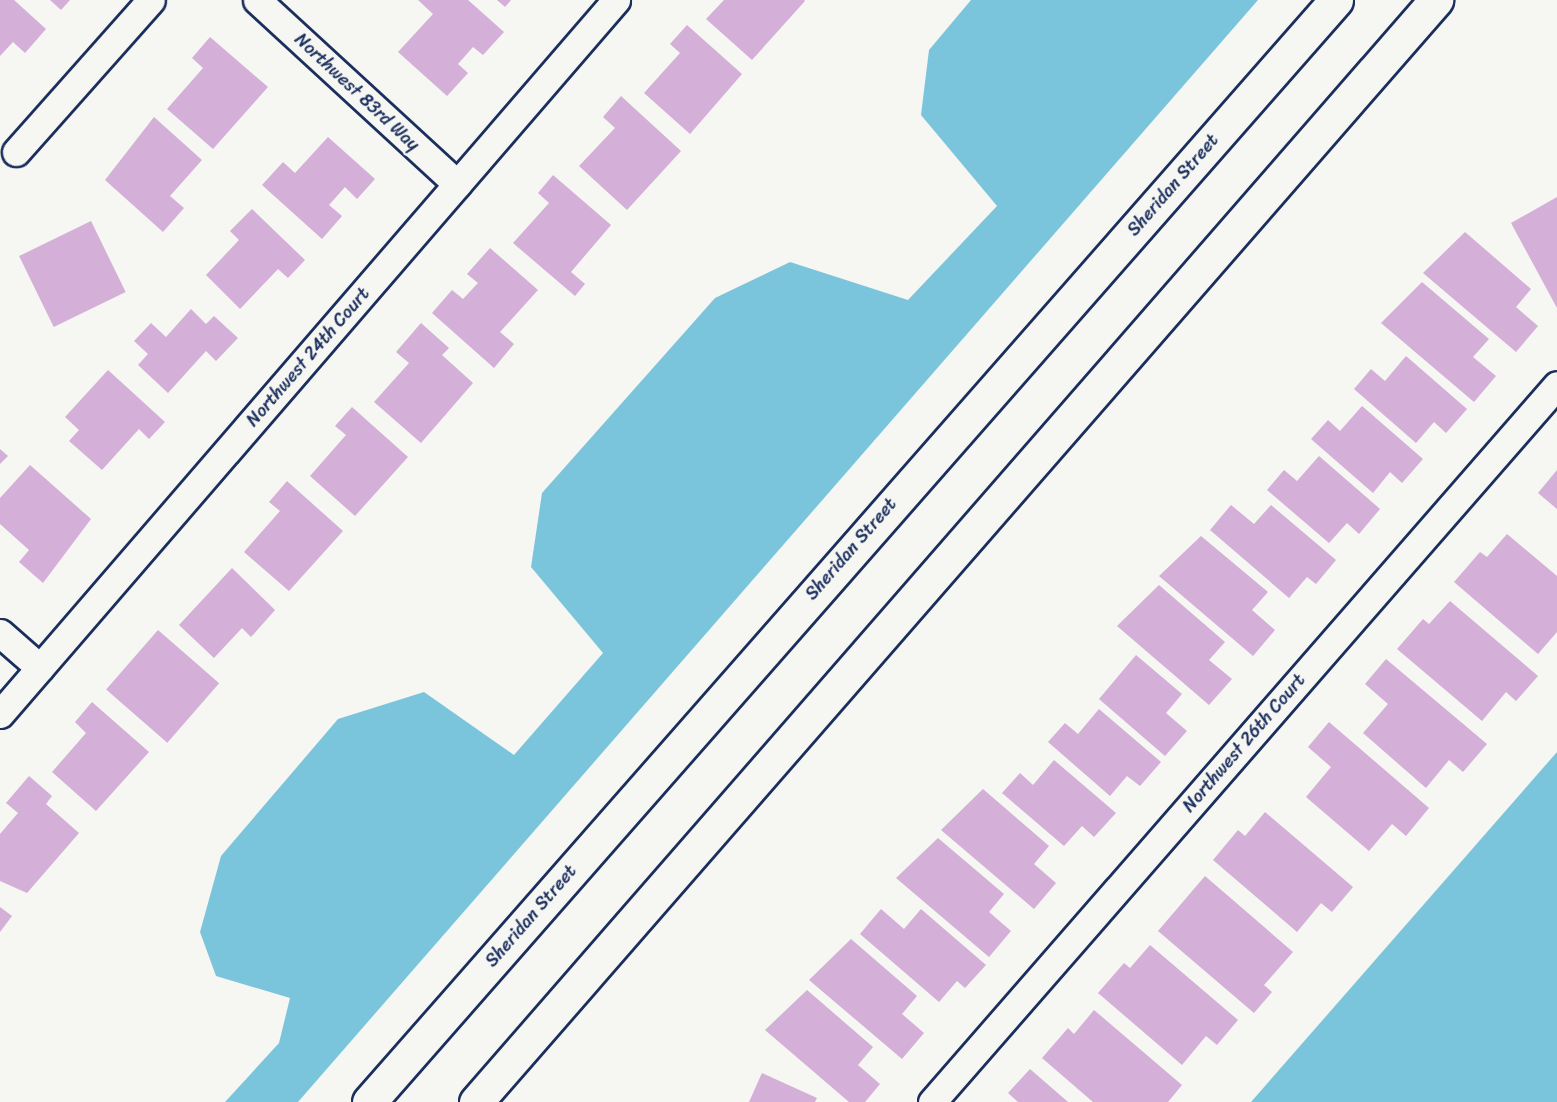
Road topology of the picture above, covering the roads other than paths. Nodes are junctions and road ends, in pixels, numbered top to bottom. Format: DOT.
graph roads {
  1 [pos="151,0"];
  2 [pos="257,0"];
  3 [pos="616,0"];
  4 [pos="1336,0"];
  5 [pos="1436,0"];
  6 [pos="16,152"];
  7 [pos="457,184"];
  8 [pos="1557,385"];
  9 [pos="0,633"];
  10 [pos="40,668"];
  11 [pos="0,714"];
  12 [pos="369,1102"];
  13 [pos="476,1102"];
  14 [pos="933,1102"];
  1 -- 6 [label="street"];
  2 -- 7 [label="street, Northwest 83rd Way"];
  3 -- 7 [label="street, Northwest 24th Court"];
  4 -- 12 [label="main road, Sheridan Street"];
  5 -- 13 [label="main road"];
  7 -- 10 [label="street, Northwest 24th Court"];
  8 -- 14 [label="street, Northwest 26th Court"];
  9 -- 10 [label="street"];
  10 -- 11 [label="street, Northwest 24th Court"];
}
